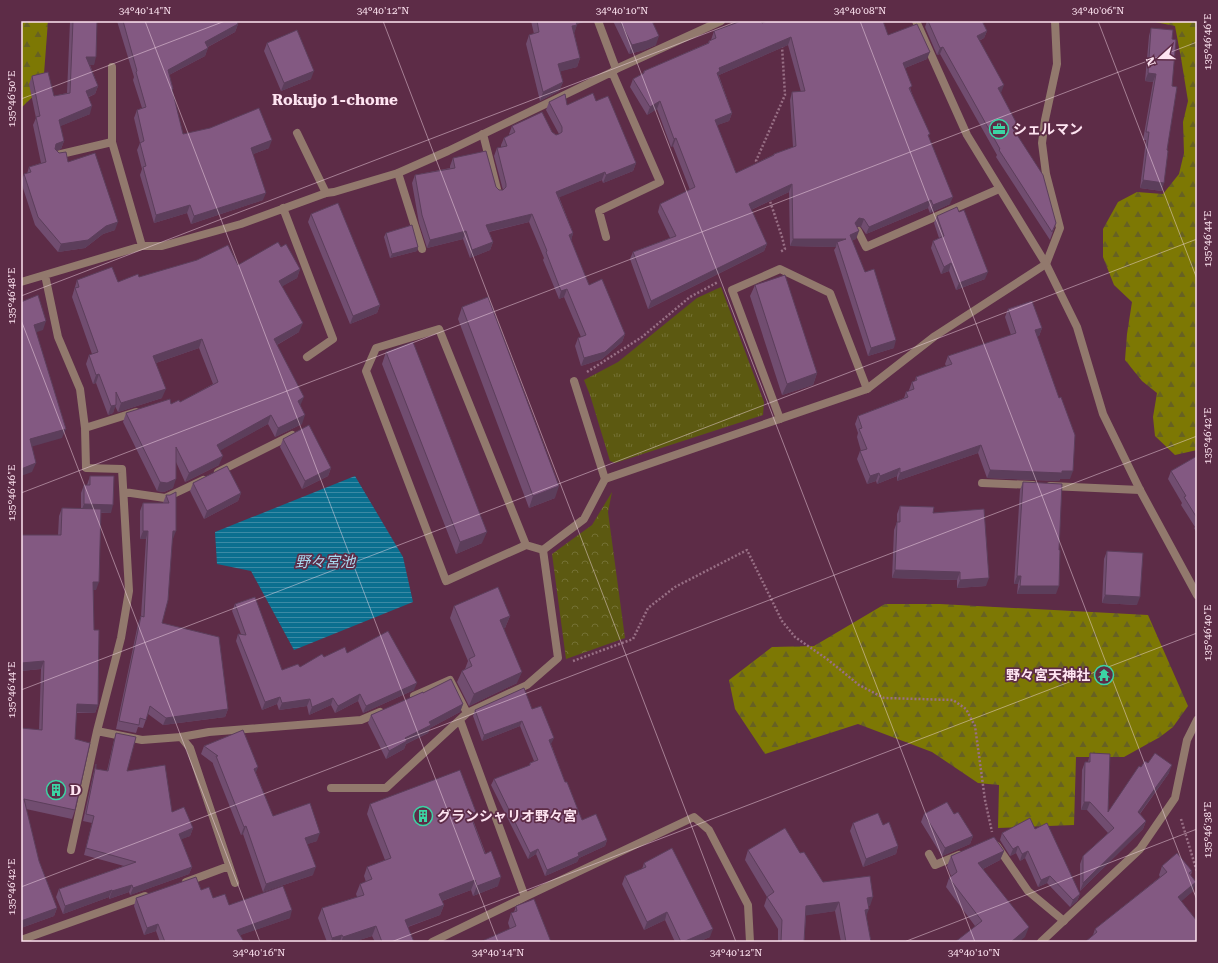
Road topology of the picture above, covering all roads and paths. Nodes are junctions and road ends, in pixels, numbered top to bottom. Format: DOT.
graph roads {
  1 [pos="598,21"];
  2 [pos="721,21"];
  3 [pos="916,21"];
  4 [pos="1055,21"];
  5 [pos="782,40"];
  6 [pos="112,67"];
  7 [pos="614,71"];
  8 [pos="297,132"];
  9 [pos="483,134"];
  10 [pos="112,142"];
  11 [pos="57,156"];
  12 [pos="759,168"];
  13 [pos="398,173"];
  14 [pos="1000,189"];
  15 [pos="498,192"];
  16 [pos="326,193"];
  17 [pos="768,195"];
  18 [pos="283,208"];
  19 [pos="858,231"];
  20 [pos="606,237"];
  21 [pos="142,246"];
  22 [pos="422,249"];
  23 [pos="777,253"];
  24 [pos="1046,264"];
  25 [pos="45,275"];
  26 [pos="720,281"];
  27 [pos="21,282"];
  28 [pos="308,358"];
  29 [pos="574,381"];
  30 [pos="867,389"];
  31 [pos="144,410"];
  32 [pos="780,419"];
  33 [pos="85,428"];
  34 [pos="298,432"];
  35 [pos="606,479"];
  36 [pos="982,483"];
  37 [pos="1140,490"];
  38 [pos="124,492"];
  39 [pos="526,545"];
  40 [pos="543,550"];
  41 [pos="1197,595"];
  42 [pos="558,658"];
  43 [pos="409,698"];
  44 [pos="388,708"];
  45 [pos="467,713"];
  46 [pos="460,720"];
  47 [pos="1197,720"];
  48 [pos="97,731"];
  49 [pos="181,737"];
  50 [pos="331,788"];
  51 [pos="1175,798"];
  52 [pos="990,842"];
  53 [pos="71,850"];
  54 [pos="964,853"];
  55 [pos="929,854"];
  56 [pos="229,866"];
  57 [pos="1197,872"];
  58 [pos="235,883"];
  59 [pos="177,885"];
  60 [pos="155,893"];
  61 [pos="525,897"];
  62 [pos="1064,921"];
  63 [pos="21,940"];
  64 [pos="432,942"];
  65 [pos="750,942"];
  66 [pos="1041,942"];
  1 -- 7 [label="street"];
  2 -- 7 [label="street"];
  3 -- 14 [label="street"];
  4 -- 24 [label="street"];
  5 -- 12 [label="path"];
  6 -- 10 [label="street"];
  7 -- 9 [label="street"];
  7 -- 20 [label="street"];
  8 -- 16 [label="street"];
  9 -- 13 [label="street"];
  9 -- 15 [label="street"];
  10 -- 11 [label="street"];
  10 -- 21 [label="street"];
  13 -- 16 [label="street"];
  13 -- 22 [label="street"];
  14 -- 19 [label="street"];
  14 -- 24 [label="street"];
  16 -- 18 [label="street"];
  17 -- 23 [label="path"];
  18 -- 21 [label="street"];
  18 -- 28 [label="street"];
  21 -- 25 [label="street"];
  24 -- 30 [label="street"];
  24 -- 37 [label="street"];
  25 -- 27 [label="street"];
  25 -- 33 [label="street"];
  26 -- 29 [label="path"];
  29 -- 35 [label="street"];
  30 -- 32 [label="street"];
  30 -- 32 [label="street"];
  31 -- 33 [label="street"];
  32 -- 35 [label="street"];
  33 -- 38 [label="street"];
  34 -- 38 [label="street"];
  35 -- 40 [label="street"];
  36 -- 37 [label="street"];
  37 -- 41 [label="street"];
  38 -- 48 [label="street"];
  39 -- 39 [label="street"];
  39 -- 40 [label="street"];
  40 -- 42 [label="street"];
  42 -- 45 [label="street"];
  42 -- 52 [label="path"];
  43 -- 45 [label="street"];
  44 -- 49 [label="street"];
  45 -- 46 [label="street"];
  46 -- 50 [label="street"];
  46 -- 61 [label="street"];
  47 -- 51 [label="street"];
  48 -- 49 [label="street"];
  48 -- 53 [label="street"];
  49 -- 56 [label="street"];
  51 -- 57 [label="path"];
  51 -- 62 [label="street"];
  52 -- 62 [label="street"];
  54 -- 55 [label="street"];
  56 -- 58 [label="street"];
  56 -- 59 [label="street"];
  60 -- 63 [label="street"];
  61 -- 64 [label="street"];
  61 -- 65 [label="street"];
  62 -- 66 [label="street"];
}
